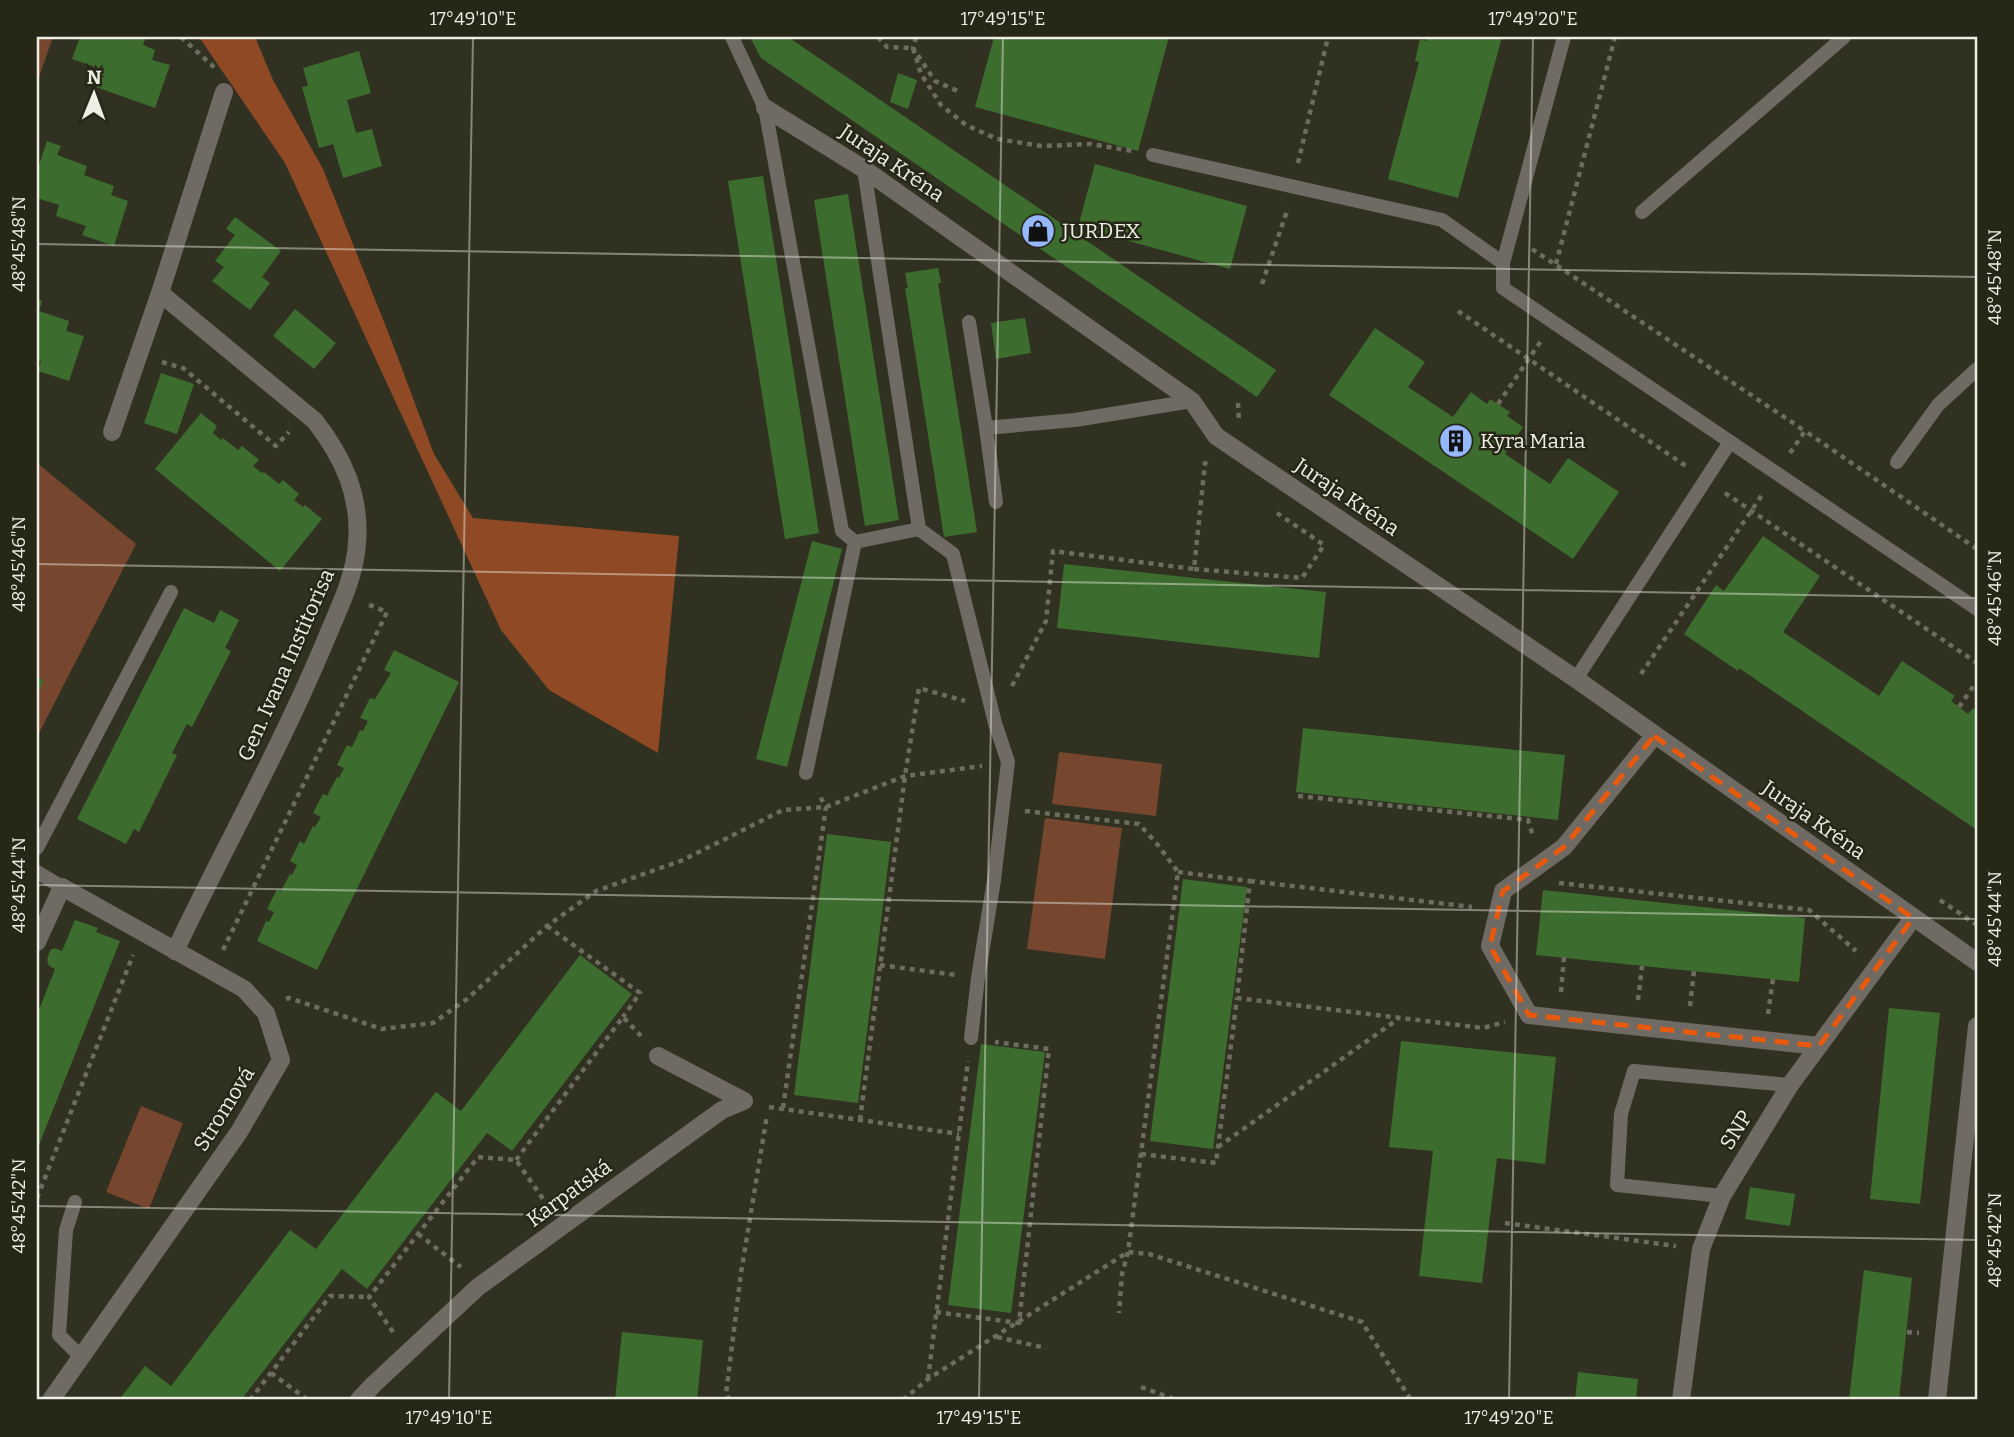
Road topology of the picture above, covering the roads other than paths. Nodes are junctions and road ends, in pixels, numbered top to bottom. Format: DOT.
graph roads {
  1 [pos="732,37"];
  2 [pos="1564,37"];
  3 [pos="1844,37"];
  4 [pos="224,92"];
  5 [pos="765,108"];
  6 [pos="1153,155"];
  7 [pos="864,169"];
  8 [pos="1642,212"];
  9 [pos="1503,263"];
  10 [pos="160,293"];
  11 [pos="969,322"];
  12 [pos="1977,369"];
  13 [pos="1192,401"];
  14 [pos="986,428"];
  15 [pos="112,432"];
  16 [pos="1730,442"];
  17 [pos="1897,461"];
  18 [pos="996,502"];
  19 [pos="919,529"];
  20 [pos="855,542"];
  21 [pos="171,592"];
  22 [pos="1977,609"];
  23 [pos="1576,679"];
  24 [pos="1654,736"];
  25 [pos="806,773"];
  26 [pos="37,848"];
  27 [pos="37,872"];
  28 [pos="62,887"];
  29 [pos="1913,918"];
  30 [pos="37,942"];
  31 [pos="175,951"];
  32 [pos="1977,962"];
  33 [pos="1977,1026"];
  34 [pos="971,1038"];
  35 [pos="1819,1046"];
  36 [pos="658,1056"];
  37 [pos="1790,1085"];
  38 [pos="1722,1196"];
  39 [pos="75,1202"];
  40 [pos="81,1357"];
  41 [pos="51,1400"];
  42 [pos="359,1400"];
  43 [pos="1681,1400"];
  44 [pos="1937,1400"];
  1 -- 5 [label="lane"];
  2 -- 9 [label="lane"];
  3 -- 8 [label="lane"];
  4 -- 10 [label="street"];
  5 -- 7 [label="street, Juraja Kréna"];
  5 -- 20 [label="lane"];
  6 -- 9 [label="lane"];
  7 -- 13 [label="street, Juraja Kréna"];
  7 -- 19 [label="lane"];
  9 -- 16 [label="lane"];
  10 -- 15 [label="street"];
  10 -- 31 [label="street, Gen. Ivana Institorisa"];
  11 -- 14 [label="lane"];
  12 -- 17 [label="lane"];
  13 -- 14 [label="lane"];
  13 -- 23 [label="street, Juraja Kréna"];
  14 -- 18 [label="lane"];
  16 -- 22 [label="lane"];
  16 -- 23 [label="lane"];
  19 -- 20 [label="lane"];
  19 -- 34 [label="lane"];
  20 -- 25 [label="lane"];
  21 -- 26 [label="lane"];
  23 -- 24 [label="street, Juraja Kréna"];
  24 -- 29 [label="street, Juraja Kréna"];
  24 -- 35 [label="street"];
  27 -- 28 [label="lane"];
  28 -- 30 [label="street"];
  28 -- 31 [label="street, Stromová"];
  29 -- 32 [label="street, Juraja Kréna"];
  29 -- 35 [label="street, SNP"];
  31 -- 40 [label="street, Stromová"];
  33 -- 44 [label="street"];
  35 -- 37 [label="street, SNP"];
  36 -- 42 [label="street, Karpatská"];
  37 -- 38 [label="street, SNP"];
  37 -- 38 [label="lane"];
  38 -- 43 [label="street, SNP"];
  39 -- 40 [label="lane"];
  40 -- 41 [label="street, Stromová"];
}
